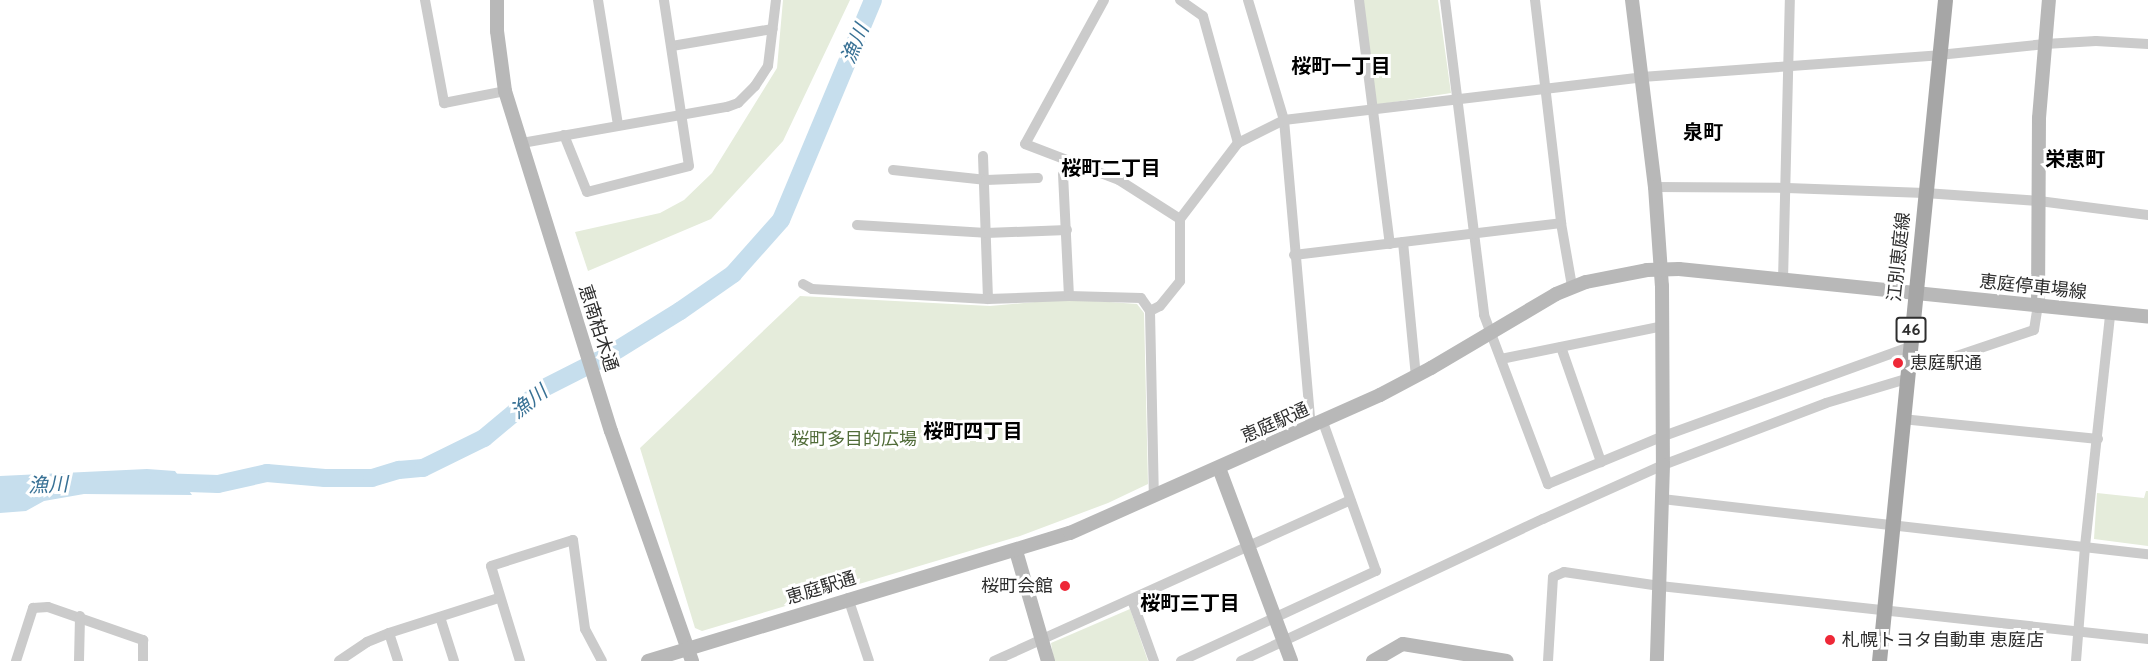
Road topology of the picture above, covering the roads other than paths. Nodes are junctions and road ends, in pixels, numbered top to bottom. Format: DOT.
graph roads {
  1 [pos="424,0"];
  2 [pos="497,0"];
  3 [pos="598,0"];
  4 [pos="664,0"];
  5 [pos="776,0"];
  6 [pos="1104,0"];
  7 [pos="1180,0"];
  8 [pos="1248,0"];
  9 [pos="1359,0"];
  10 [pos="1445,0"];
  11 [pos="1535,0"];
  12 [pos="1632,0"];
  13 [pos="1790,0"];
  14 [pos="1945,0"];
  15 [pos="2049,0"];
  16 [pos="773,29"];
  17 [pos="2044,44"];
  18 [pos="2148,44"];
  19 [pos="672,46"];
  20 [pos="1939,56"];
  21 [pos="1789,66"];
  22 [pos="1642,77"];
  23 [pos="1547,87"];
  24 [pos="505,91"];
  25 [pos="1458,100"];
  26 [pos="1374,108"];
  27 [pos="682,114"];
  28 [pos="1284,120"];
  29 [pos="618,125"];
  30 [pos="564,135"];
  31 [pos="522,143"];
  32 [pos="1238,143"];
  33 [pos="983,156"];
  34 [pos="893,170"];
  35 [pos="1063,174"];
  36 [pos="1038,178"];
  37 [pos="986,180"];
  38 [pos="1655,188"];
  39 [pos="1787,188"];
  40 [pos="1926,193"];
  41 [pos="2039,201"];
  42 [pos="2148,215"];
  43 [pos="1180,219"];
  44 [pos="1561,223"];
  45 [pos="857,225"];
  46 [pos="1067,230"];
  47 [pos="986,232"];
  48 [pos="1473,234"];
  49 [pos="1403,242"];
  50 [pos="1390,244"];
  51 [pos="1294,255"];
  52 [pos="1661,268"];
  53 [pos="1783,280"];
  54 [pos="803,284"];
  55 [pos="1572,286"];
  56 [pos="1914,292"];
  57 [pos="1069,296"];
  58 [pos="988,299"];
  59 [pos="2038,306"];
  60 [pos="1150,311"];
  61 [pos="2110,314"];
  62 [pos="2148,317"];
  63 [pos="1663,327"];
  64 [pos="1492,332"];
  65 [pos="1561,347"];
  66 [pos="1910,347"];
  67 [pos="1501,359"];
  68 [pos="1939,362"];
  69 [pos="1416,377"];
  70 [pos="1906,379"];
  71 [pos="1902,419"];
  72 [pos="1317,425"];
  73 [pos="1662,437"];
  74 [pos="2098,439"];
  75 [pos="1601,462"];
  76 [pos="1663,465"];
  77 [pos="1219,468"];
  78 [pos="1154,497"];
  79 [pos="1662,499"];
  80 [pos="1350,500"];
  81 [pos="1892,525"];
  82 [pos="2085,546"];
  83 [pos="1248,547"];
  84 [pos="1016,550"];
  85 [pos="2148,554"];
  86 [pos="1660,586"];
  87 [pos="499,598"];
  88 [pos="848,598"];
  89 [pos="1132,600"];
  90 [pos="1886,610"];
  91 [pos="80,616"];
  92 [pos="440,617"];
  93 [pos="1274,618"];
  94 [pos="2081,630"];
  95 [pos="389,633"];
  96 [pos="2148,639"];
  97 [pos="1043,641"];
  98 [pos="1283,641"];
  99 [pos="690,655"];
  100 [pos="1465,658"];
  101 [pos="16,661"];
  102 [pos="79,661"];
  103 [pos="143,661"];
  104 [pos="339,661"];
  105 [pos="398,661"];
  106 [pos="454,661"];
  107 [pos="520,661"];
  108 [pos="602,661"];
  109 [pos="648,661"];
  110 [pos="869,661"];
  111 [pos="994,661"];
  112 [pos="1048,661"];
  113 [pos="1154,661"];
  114 [pos="1181,661"];
  115 [pos="1241,661"];
  116 [pos="1291,661"];
  117 [pos="1373,661"];
  118 [pos="1507,661"];
  119 [pos="1548,661"];
  120 [pos="1657,661"];
  121 [pos="1879,661"];
  122 [pos="2076,661"];
  1 -- 24 [label="street"];
  2 -- 24 [label="street, 恵南柏木通"];
  3 -- 29 [label="street"];
  4 -- 19 [label="street"];
  5 -- 16 [label="street"];
  6 -- 43 [label="street"];
  7 -- 32 [label="street"];
  8 -- 28 [label="street"];
  9 -- 26 [label="street"];
  10 -- 25 [label="street"];
  11 -- 23 [label="street"];
  12 -- 22 [label="street"];
  13 -- 21 [label="street"];
  14 -- 20 [label="main road, 江別恵庭線 / 46"];
  15 -- 17 [label="street"];
  16 -- 19 [label="street"];
  16 -- 27 [label="street"];
  17 -- 18 [label="street"];
  17 -- 20 [label="street"];
  17 -- 41 [label="street"];
  19 -- 27 [label="street"];
  20 -- 21 [label="street"];
  20 -- 40 [label="main road, 江別恵庭線 / 46"];
  21 -- 22 [label="street"];
  21 -- 39 [label="street"];
  22 -- 23 [label="street"];
  22 -- 38 [label="street"];
  23 -- 25 [label="street"];
  23 -- 44 [label="street"];
  24 -- 31 [label="street, 恵南柏木通"];
  25 -- 26 [label="street"];
  25 -- 48 [label="street"];
  26 -- 28 [label="street"];
  26 -- 50 [label="street"];
  27 -- 29 [label="street"];
  27 -- 30 [label="street"];
  28 -- 32 [label="street"];
  28 -- 51 [label="street"];
  29 -- 30 [label="street"];
  30 -- 31 [label="street"];
  31 -- 99 [label="street, 恵南柏木通"];
  32 -- 43 [label="street"];
  33 -- 37 [label="street"];
  34 -- 37 [label="street"];
  35 -- 46 [label="street"];
  36 -- 37 [label="street"];
  37 -- 47 [label="street"];
  38 -- 39 [label="street"];
  38 -- 52 [label="street"];
  39 -- 40 [label="street"];
  39 -- 53 [label="street"];
  40 -- 41 [label="street"];
  40 -- 56 [label="main road, 江別恵庭線 / 46"];
  41 -- 42 [label="street"];
  41 -- 59 [label="street"];
  43 -- 60 [label="street"];
  44 -- 48 [label="street"];
  44 -- 55 [label="street"];
  45 -- 47 [label="street"];
  46 -- 47 [label="street"];
  46 -- 57 [label="street"];
  47 -- 58 [label="street"];
  48 -- 49 [label="street"];
  48 -- 64 [label="street"];
  49 -- 50 [label="street"];
  49 -- 69 [label="street"];
  50 -- 51 [label="street"];
  51 -- 72 [label="street"];
  52 -- 53 [label="street, 恵庭駅通"];
  52 -- 55 [label="street, 恵庭駅通"];
  52 -- 63 [label="street"];
  53 -- 56 [label="street, 恵庭駅通"];
  54 -- 58 [label="street"];
  55 -- 64 [label="street, 恵庭駅通"];
  56 -- 59 [label="street, 恵庭停車場線"];
  56 -- 66 [label="main road, 江別恵庭線 / 46"];
  57 -- 58 [label="street"];
  57 -- 60 [label="street"];
  59 -- 61 [label="street, 恵庭停車場線"];
  59 -- 68 [label="street"];
  60 -- 78 [label="street"];
  61 -- 62 [label="street, 恵庭停車場線"];
  61 -- 74 [label="street"];
  63 -- 65 [label="street"];
  63 -- 73 [label="street"];
  64 -- 67 [label="street"];
  64 -- 69 [label="street, 恵庭駅通"];
  65 -- 67 [label="street"];
  65 -- 75 [label="street"];
  66 -- 70 [label="main road, 江別恵庭線 / 46"];
  66 -- 73 [label="street"];
  67 -- 75 [label="street"];
  69 -- 72 [label="street, 恵庭駅通"];
  70 -- 71 [label="main road, 江別恵庭線 / 46"];
  70 -- 76 [label="street"];
  71 -- 74 [label="street"];
  71 -- 81 [label="main road, 江別恵庭線 / 46"];
  72 -- 77 [label="street, 恵庭駅通"];
  72 -- 80 [label="street"];
  73 -- 75 [label="street"];
  73 -- 76 [label="street"];
  74 -- 82 [label="street"];
  76 -- 79 [label="street"];
  76 -- 98 [label="street"];
  77 -- 78 [label="street, 恵庭駅通"];
  77 -- 83 [label="street"];
  78 -- 84 [label="street, 恵庭駅通"];
  79 -- 81 [label="street"];
  79 -- 86 [label="street"];
  80 -- 83 [label="street"];
  80 -- 93 [label="street"];
  81 -- 82 [label="street"];
  81 -- 90 [label="main road, 江別恵庭線 / 46"];
  82 -- 85 [label="street"];
  82 -- 94 [label="street"];
  83 -- 89 [label="street"];
  83 -- 93 [label="street"];
  84 -- 88 [label="street, 恵庭駅通"];
  84 -- 97 [label="street"];
  86 -- 90 [label="street"];
  86 -- 119 [label="street"];
  86 -- 120 [label="street"];
  87 -- 92 [label="street"];
  87 -- 107 [label="street"];
  87 -- 108 [label="street"];
  88 -- 99 [label="street, 恵庭駅通"];
  88 -- 110 [label="street"];
  89 -- 97 [label="street"];
  89 -- 113 [label="street"];
  90 -- 94 [label="street"];
  90 -- 121 [label="main road, 江別恵庭線 / 46"];
  91 -- 101 [label="street"];
  91 -- 102 [label="street"];
  91 -- 103 [label="street"];
  92 -- 95 [label="street"];
  92 -- 106 [label="street"];
  93 -- 98 [label="street"];
  93 -- 114 [label="street"];
  94 -- 96 [label="street"];
  94 -- 122 [label="street"];
  95 -- 104 [label="street"];
  95 -- 105 [label="street"];
  97 -- 111 [label="street"];
  97 -- 112 [label="street"];
  98 -- 115 [label="street"];
  98 -- 116 [label="street"];
  99 -- 109 [label="street, 恵庭駅通"];
  100 -- 117 [label="street"];
  100 -- 118 [label="street"];
}
